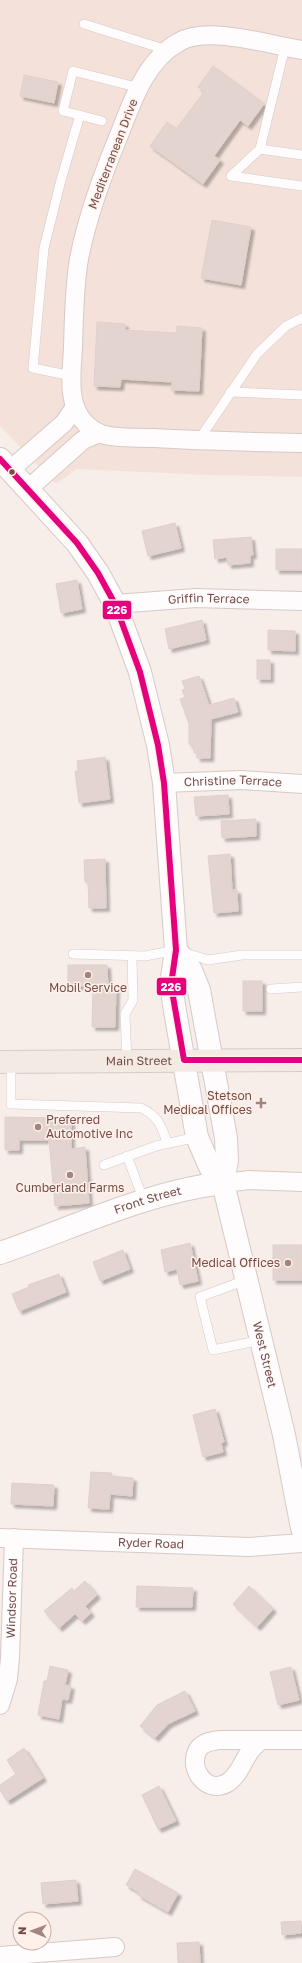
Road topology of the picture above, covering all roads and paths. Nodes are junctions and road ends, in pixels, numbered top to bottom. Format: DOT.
graph roads {
  1 [pos="84,24"];
  2 [pos="294,48"];
  3 [pos="167,50"];
  4 [pos="140,88"];
  5 [pos="80,115"];
  6 [pos="102,121"];
  7 [pos="260,150"];
  8 [pos="302,155"];
  9 [pos="302,186"];
  10 [pos="302,318"];
  11 [pos="72,376"];
  12 [pos="230,392"];
  13 [pos="302,395"];
  14 [pos="75,407"];
  15 [pos="99,433"];
  16 [pos="198,441"];
  17 [pos="302,443"];
  18 [pos="5,465"];
  19 [pos="28,489"];
  20 [pos="302,600"];
  21 [pos="115,604"];
  22 [pos="164,783"];
  23 [pos="302,784"];
  24 [pos="176,950"];
  25 [pos="73,954"];
  26 [pos="302,955"];
  27 [pos="132,956"];
  28 [pos="302,987"];
  29 [pos="271,989"];
  30 [pos="184,1060"];
  31 [pos="212,1060"];
  32 [pos="302,1060"];
  33 [pos="127,1061"];
  34 [pos="5,1062"];
  35 [pos="197,1137"];
  36 [pos="167,1143"];
  37 [pos="127,1156"];
  38 [pos="104,1165"];
  39 [pos="223,1182"];
  40 [pos="302,1182"];
  41 [pos="144,1201"];
  42 [pos="0,1253"];
  43 [pos="246,1280"];
  44 [pos="261,1340"];
  45 [pos="302,1528"];
  46 [pos="7,1538"];
  47 [pos="302,1543"];
  48 [pos="0,1705"];
  49 [pos="302,1740"];
  50 [pos="260,1741"];
  51 [pos="115,1947"];
  52 [pos="0,1956"];
  1 -- 3 [label="lane"];
  2 -- 3 [label="street, Mediterranean Drive"];
  2 -- 7 [label="lane"];
  3 -- 4 [label="street, Mediterranean Drive"];
  4 -- 5 [label="lane"];
  4 -- 11 [label="street, Mediterranean Drive"];
  5 -- 6 [label="lane"];
  5 -- 11 [label="lane"];
  7 -- 8 [label="lane"];
  7 -- 9 [label="lane"];
  10 -- 12 [label="lane"];
  11 -- 14 [label="street, Mediterranean Drive"];
  12 -- 13 [label="lane"];
  12 -- 16 [label="lane"];
  14 -- 15 [label="street, Mediterranean Drive"];
  14 -- 18 [label="street"];
  15 -- 16 [label="street"];
  15 -- 19 [label="street"];
  16 -- 17 [label="street"];
  18 -- 19 [label="main road"];
  19 -- 21 [label="main road"];
  20 -- 21 [label="street, Griffin Terrace"];
  21 -- 22 [label="main road"];
  22 -- 23 [label="street, Christine Terrace"];
  22 -- 24 [label="main road"];
  24 -- 26 [label="lane"];
  24 -- 27 [label="lane"];
  24 -- 30 [label="main road"];
  24 -- 31 [label="main road"];
  25 -- 27 [label="lane"];
  27 -- 33 [label="lane"];
  28 -- 29 [label="lane"];
  30 -- 31 [label="main road, Main Street"];
  30 -- 33 [label="main road, Main Street"];
  30 -- 35 [label="main road"];
  31 -- 32 [label="main road, Main Street"];
  31 -- 39 [label="main road"];
  33 -- 34 [label="main road, Main Street"];
  34 -- 36 [label="lane"];
  35 -- 36 [label="lane"];
  35 -- 39 [label="main road"];
  36 -- 37 [label="lane"];
  37 -- 38 [label="lane"];
  37 -- 41 [label="lane"];
  39 -- 40 [label="street, Front Street"];
  39 -- 41 [label="main road, Front Street"];
  39 -- 43 [label="main road, West Street"];
  41 -- 42 [label="main road, Front Street"];
  43 -- 44 [label="main road, West Street"];
  43 -- 44 [label="lane"];
  44 -- 45 [label="main road, West Street"];
  46 -- 47 [label="street, Ryder Road"];
  46 -- 48 [label="street, Windsor Road"];
  49 -- 50 [label="street"];
  51 -- 52 [label="street"];
}
